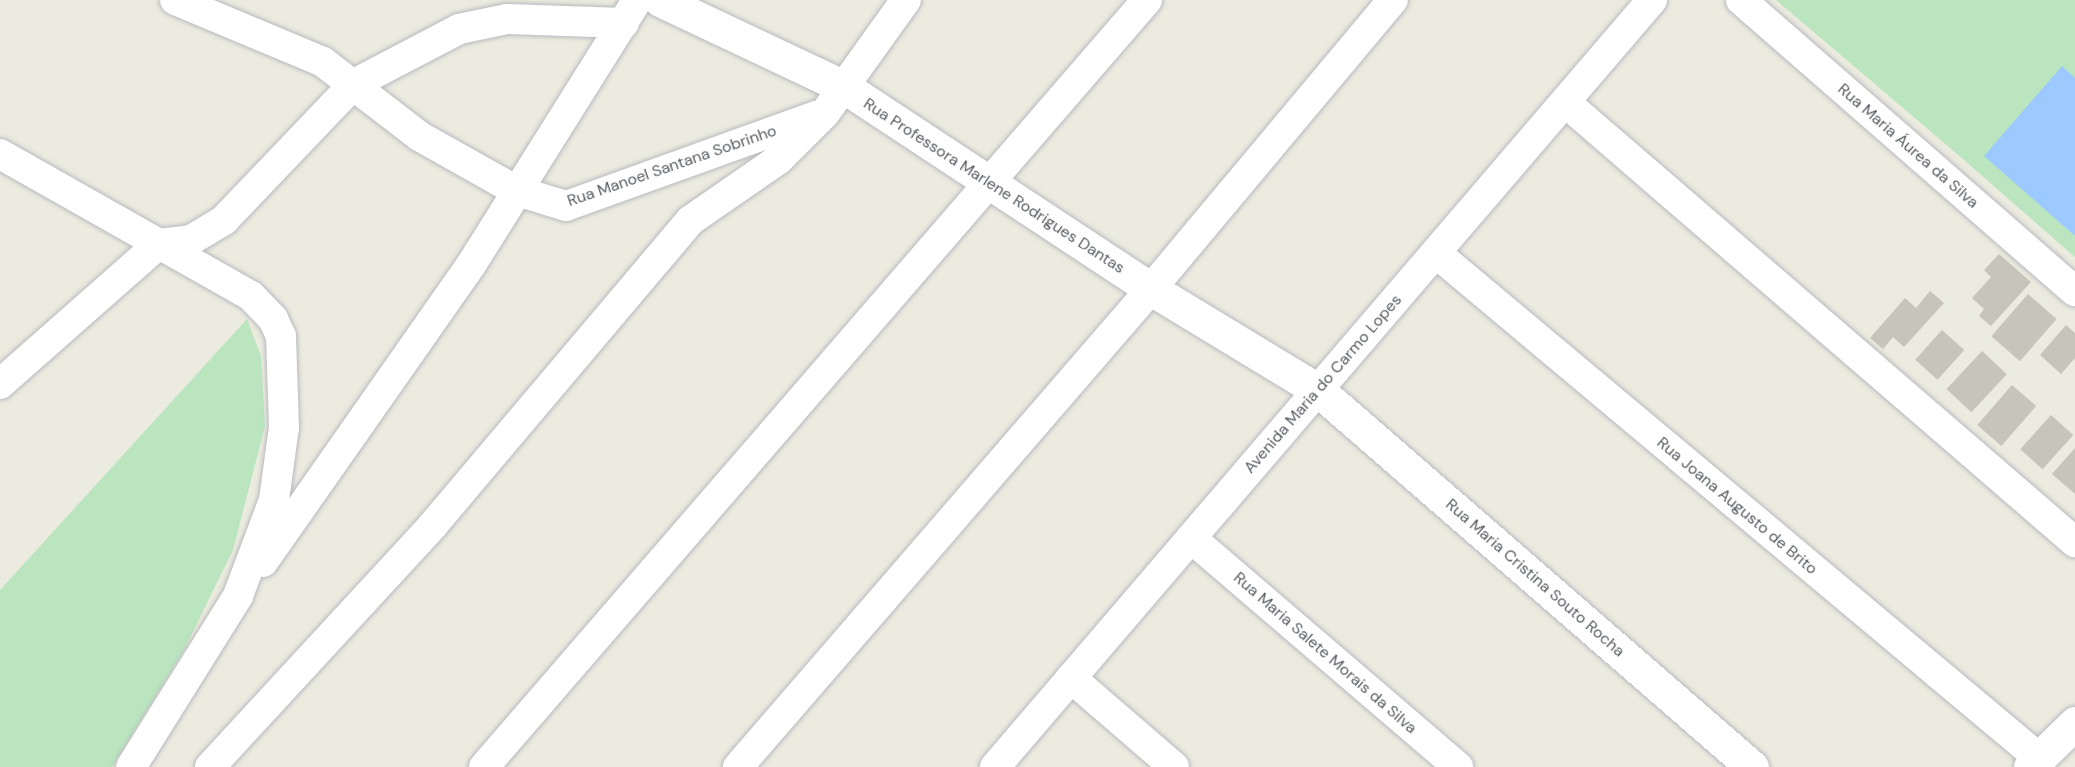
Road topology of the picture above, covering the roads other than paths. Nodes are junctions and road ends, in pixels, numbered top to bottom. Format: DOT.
graph roads {
  1 [pos="175,0"];
  2 [pos="660,0"];
  3 [pos="906,0"];
  4 [pos="1147,0"];
  5 [pos="1393,0"];
  6 [pos="1652,0"];
  7 [pos="1740,0"];
  8 [pos="631,11"];
  9 [pos="354,84"];
  10 [pos="846,88"];
  11 [pos="1565,102"];
  12 [pos="825,113"];
  13 [pos="0,154"];
  14 [pos="990,185"];
  15 [pos="518,191"];
  16 [pos="159,244"];
  17 [pos="1436,253"];
  18 [pos="1151,289"];
  19 [pos="2075,291"];
  20 [pos="0,384"];
  21 [pos="1318,390"];
  22 [pos="1191,538"];
  23 [pos="2075,542"];
  24 [pos="238,596"];
  25 [pos="1071,678"];
  26 [pos="2075,723"];
  27 [pos="2035,763"];
  28 [pos="131,767"];
  29 [pos="210,767"];
  30 [pos="484,767"];
  31 [pos="738,767"];
  32 [pos="994,767"];
  33 [pos="1174,767"];
  34 [pos="1458,767"];
  35 [pos="1752,767"];
  1 -- 9 [label="street, Rua Manoel Santana Sobrinho"];
  2 -- 10 [label="street, Rua Professora Marlene Rodrigues Dantas"];
  3 -- 10 [label="street"];
  4 -- 14 [label="street"];
  5 -- 18 [label="street"];
  6 -- 11 [label="street, Avenida Maria do Carmo Lopes"];
  7 -- 19 [label="street, Rua Maria Áurea da Silva"];
  8 -- 9 [label="street"];
  8 -- 15 [label="street"];
  9 -- 15 [label="street, Rua Manoel Santana Sobrinho"];
  9 -- 16 [label="street"];
  10 -- 12 [label="street"];
  10 -- 14 [label="street, Rua Professora Marlene Rodrigues Dantas"];
  11 -- 17 [label="street, Avenida Maria do Carmo Lopes"];
  11 -- 23 [label="street"];
  12 -- 15 [label="street, Rua Manoel Santana Sobrinho"];
  12 -- 29 [label="street"];
  13 -- 16 [label="street"];
  14 -- 18 [label="street, Rua Professora Marlene Rodrigues Dantas"];
  14 -- 30 [label="street"];
  15 -- 24 [label="street"];
  16 -- 20 [label="street"];
  16 -- 24 [label="street"];
  17 -- 21 [label="street, Avenida Maria do Carmo Lopes"];
  17 -- 27 [label="street, Rua Joana Augusto de Brito"];
  18 -- 21 [label="street, Rua Professora Marlene Rodrigues Dantas"];
  18 -- 31 [label="street"];
  21 -- 22 [label="street, Avenida Maria do Carmo Lopes"];
  21 -- 35 [label="street, Rua Maria Cristina Souto Rocha"];
  22 -- 25 [label="street, Avenida Maria do Carmo Lopes"];
  22 -- 34 [label="street, Rua Maria Salete Morais da Silva"];
  24 -- 28 [label="street"];
  25 -- 32 [label="street, Avenida Maria do Carmo Lopes"];
  25 -- 33 [label="street"];
  26 -- 27 [label="street"];
}
